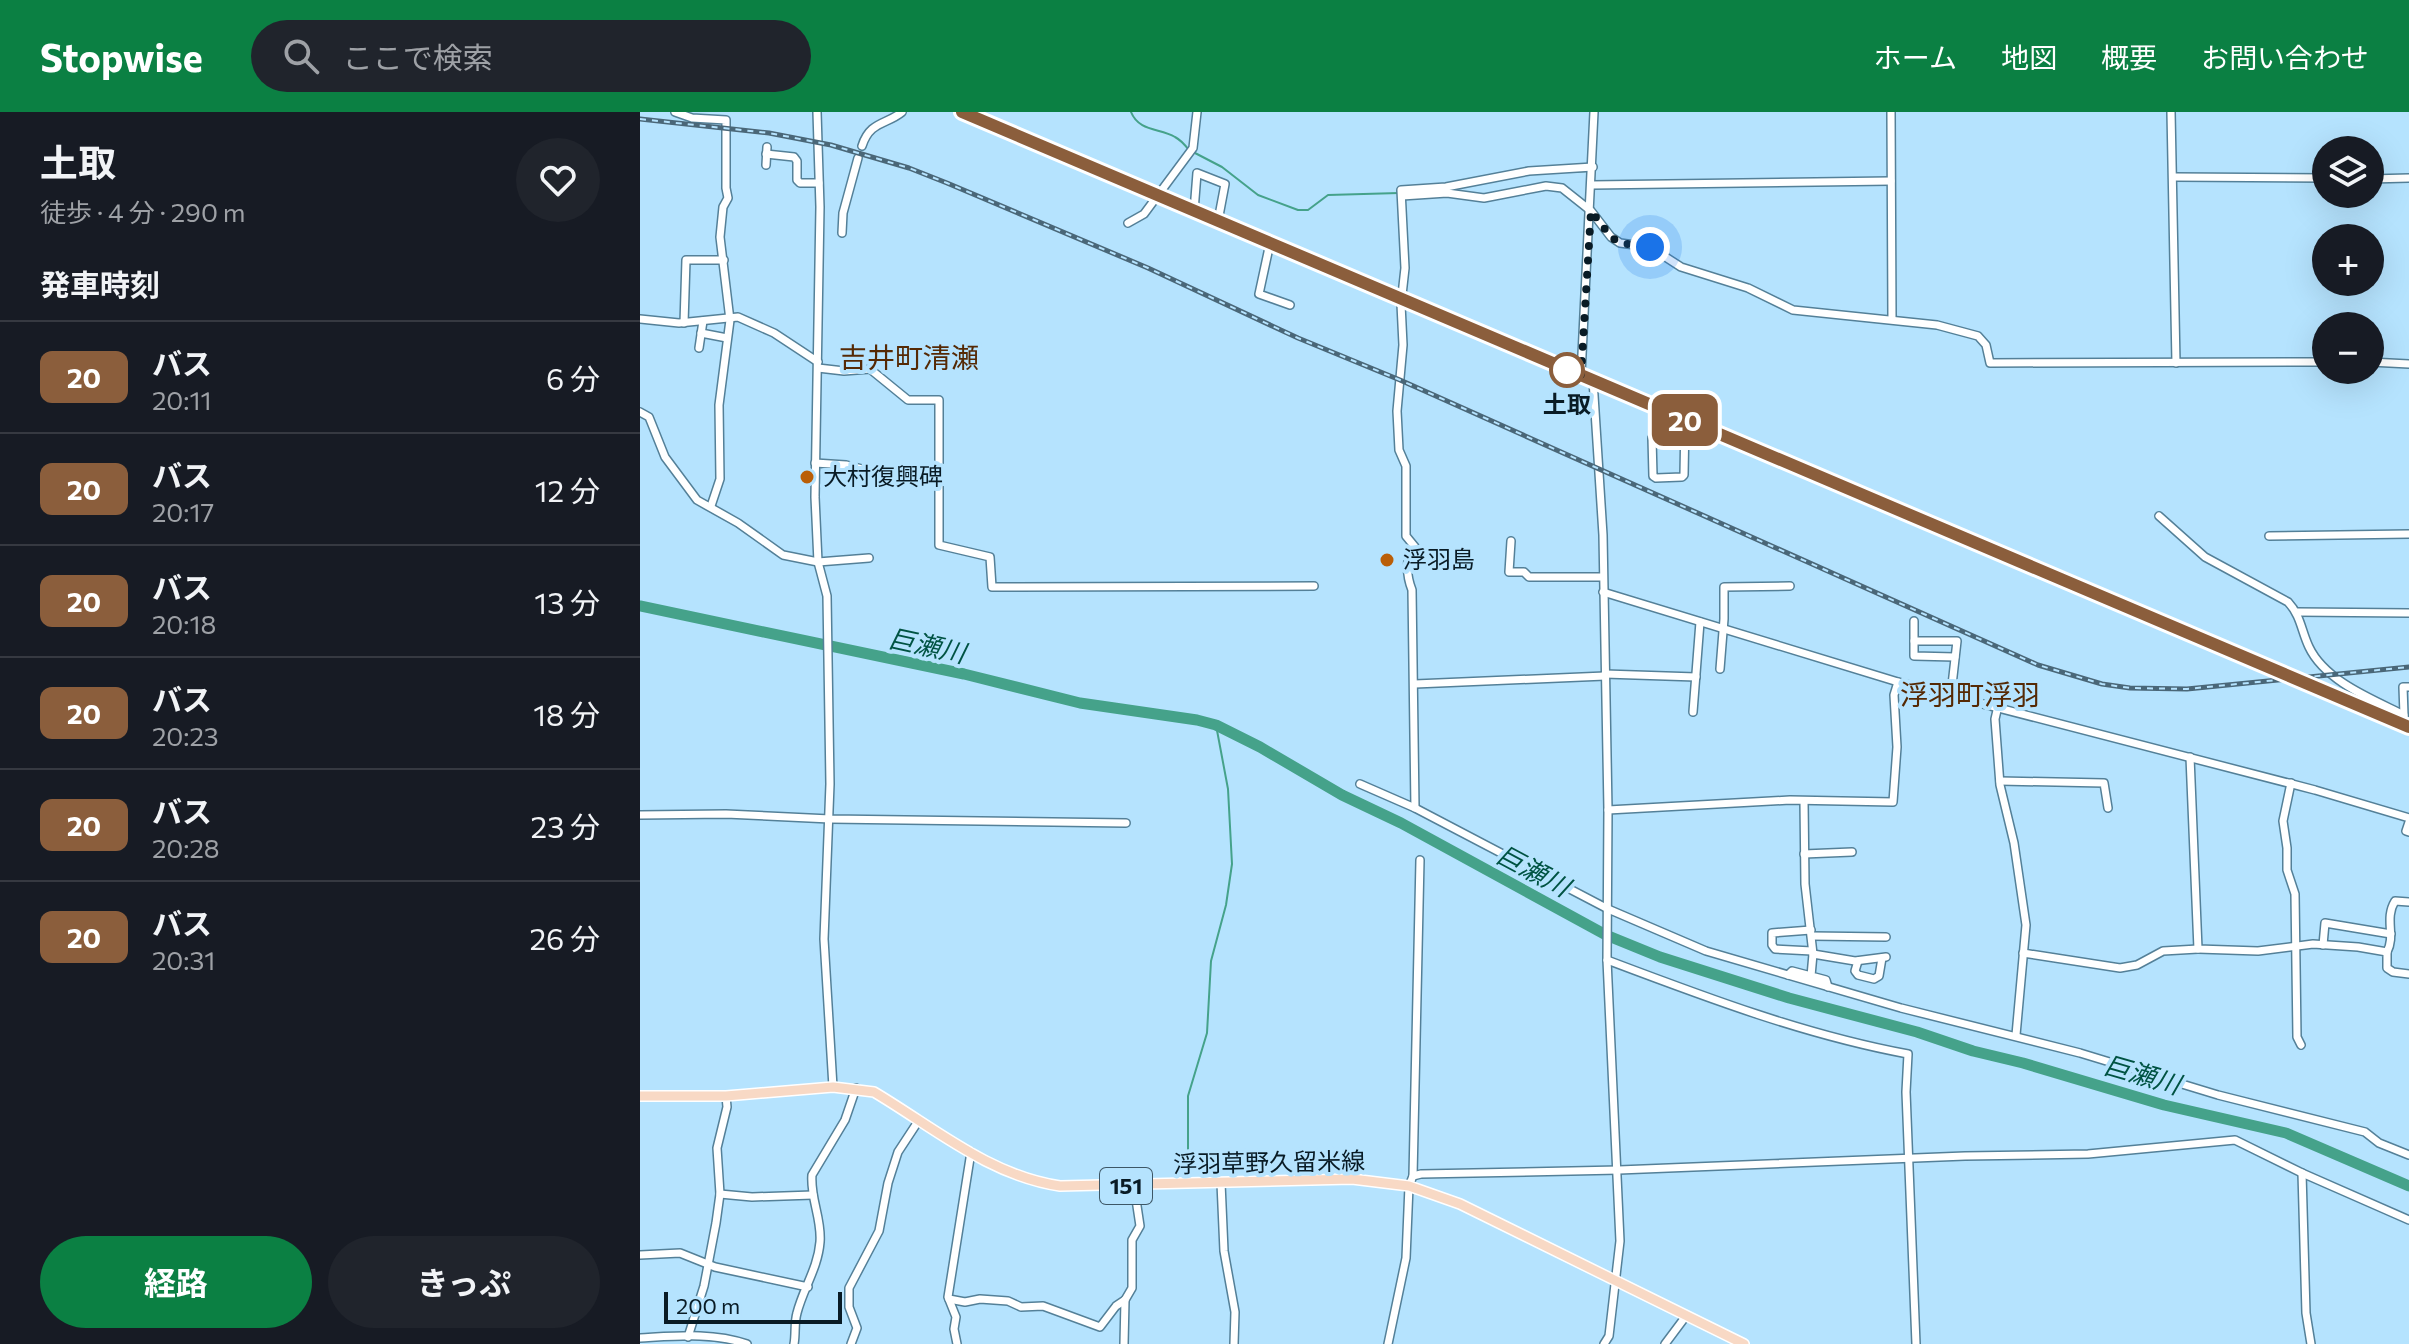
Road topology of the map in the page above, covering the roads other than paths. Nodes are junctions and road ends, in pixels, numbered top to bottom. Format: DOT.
graph roads {
  1 [pos="675,112"];
  2 [pos="817,112"];
  3 [pos="902,112"];
  4 [pos="962,112"];
  5 [pos="1197,112"];
  6 [pos="1594,112"];
  7 [pos="1891,112"];
  8 [pos="2171,112"];
  9 [pos="862,146"];
  10 [pos="858,158"];
  11 [pos="766,165"];
  12 [pos="1593,167"];
  13 [pos="2174,177"];
  14 [pos="2312,178"];
  15 [pos="2409,178"];
  16 [pos="2384,179"];
  17 [pos="1891,181"];
  18 [pos="819,183"];
  19 [pos="1592,185"];
  20 [pos="1402,194"];
  21 [pos="1159,196"];
  22 [pos="1194,211"];
  23 [pos="1591,211"];
  24 [pos="1218,221"];
  25 [pos="1128,223"];
  26 [pos="842,233"];
  27 [pos="1270,243"];
  28 [pos="724,260"];
  29 [pos="1402,299"];
  30 [pos="1290,305"];
  31 [pos="732,316"];
  32 [pos="640,319"];
  33 [pos="1892,319"];
  34 [pos="703,321"];
  35 [pos="684,323"];
  36 [pos="701,333"];
  37 [pos="727,338"];
  38 [pos="699,348"];
  39 [pos="2312,362"];
  40 [pos="2176,363"];
  41 [pos="2384,363"];
  42 [pos="2409,364"];
  43 [pos="818,365"];
  44 [pos="1581,375"];
  45 [pos="1593,380"];
  46 [pos="640,412"];
  47 [pos="1685,420"];
  48 [pos="1684,437"];
  49 [pos="815,463"];
  50 [pos="874,472"];
  51 [pos="711,506"];
  52 [pos="2159,516"];
  53 [pos="2409,534"];
  54 [pos="2269,536"];
  55 [pos="1511,541"];
  56 [pos="869,558"];
  57 [pos="818,562"];
  58 [pos="1603,577"];
  59 [pos="1314,586"];
  60 [pos="1790,586"];
  61 [pos="1603,592"];
  62 [pos="2297,612"];
  63 [pos="2409,613"];
  64 [pos="1914,621"];
  65 [pos="1700,622"];
  66 [pos="1724,629"];
  67 [pos="1914,641"];
  68 [pos="1955,657"];
  69 [pos="1720,669"];
  70 [pos="1605,675"];
  71 [pos="1696,677"];
  72 [pos="1898,682"];
  73 [pos="1415,684"];
  74 [pos="2409,687"];
  75 [pos="1951,694"];
  76 [pos="1998,706"];
  77 [pos="1693,712"];
  78 [pos="2405,722"];
  79 [pos="2190,757"];
  80 [pos="2000,781"];
  81 [pos="2291,783"];
  82 [pos="1360,784"];
  83 [pos="1804,801"];
  84 [pos="1415,808"];
  85 [pos="2108,808"];
  86 [pos="1608,810"];
  87 [pos="640,815"];
  88 [pos="830,819"];
  89 [pos="2409,820"];
  90 [pos="1126,823"];
  91 [pos="2409,832"];
  92 [pos="1852,852"];
  93 [pos="1804,854"];
  94 [pos="1420,860"];
  95 [pos="2409,902"];
  96 [pos="1608,909"];
  97 [pos="1811,933"];
  98 [pos="2391,934"];
  99 [pos="1886,937"];
  100 [pos="2297,945"];
  101 [pos="2323,945"];
  102 [pos="2198,949"];
  103 [pos="1812,952"];
  104 [pos="2387,952"];
  105 [pos="2023,953"];
  106 [pos="1607,960"];
  107 [pos="1858,961"];
  108 [pos="2409,974"];
  109 [pos="1788,975"];
  110 [pos="1811,976"];
  111 [pos="1828,987"];
  112 [pos="2016,1035"];
  113 [pos="2301,1045"];
  114 [pos="833,1087"];
  115 [pos="856,1088"];
  116 [pos="640,1096"];
  117 [pos="726,1096"];
  118 [pos="919,1120"];
  119 [pos="971,1152"];
  120 [pos="2409,1155"];
  121 [pos="1910,1160"];
  122 [pos="1619,1170"];
  123 [pos="2302,1173"];
  124 [pos="1413,1176"];
  125 [pos="1221,1183"];
  126 [pos="1134,1186"];
  127 [pos="1409,1186"];
  128 [pos="720,1194"];
  129 [pos="813,1195"];
  130 [pos="2409,1220"];
  131 [pos="640,1255"];
  132 [pos="708,1265"];
  133 [pos="1616,1280"];
  134 [pos="808,1287"];
  135 [pos="949,1299"];
  136 [pos="1125,1300"];
  137 [pos="1686,1316"];
  138 [pos="640,1338"];
  139 [pos="691,1339"];
  140 [pos="747,1344"];
  141 [pos="794,1344"];
  142 [pos="851,1344"];
  143 [pos="957,1344"];
  144 [pos="1124,1344"];
  145 [pos="1234,1344"];
  146 [pos="1388,1344"];
  147 [pos="1604,1344"];
  148 [pos="1665,1344"];
  149 [pos="1744,1344"];
  150 [pos="1916,1344"];
  151 [pos="2311,1344"];
  1 -- 28 [label="street"];
  2 -- 18 [label="street"];
  3 -- 9 [label="street"];
  4 -- 21 [label="highway"];
  5 -- 21 [label="street"];
  6 -- 12 [label="street"];
  7 -- 17 [label="street"];
  8 -- 13 [label="street"];
  10 -- 26 [label="street"];
  11 -- 18 [label="street"];
  12 -- 19 [label="street"];
  12 -- 20 [label="street"];
  13 -- 14 [label="street"];
  13 -- 40 [label="street"];
  15 -- 16 [label="street"];
  17 -- 19 [label="street"];
  17 -- 33 [label="street"];
  18 -- 43 [label="street"];
  19 -- 23 [label="street"];
  20 -- 23 [label="street"];
  20 -- 29 [label="street"];
  21 -- 22 [label="highway"];
  21 -- 25 [label="street"];
  22 -- 24 [label="highway"];
  22 -- 24 [label="street"];
  23 -- 33 [label="street"];
  23 -- 44 [label="street"];
  24 -- 27 [label="highway"];
  27 -- 29 [label="highway"];
  27 -- 30 [label="street"];
  28 -- 31 [label="street"];
  28 -- 35 [label="street"];
  29 -- 44 [label="highway"];
  29 -- 73 [label="street"];
  31 -- 34 [label="street"];
  31 -- 37 [label="street"];
  31 -- 43 [label="street"];
  32 -- 35 [label="street"];
  33 -- 40 [label="street"];
  34 -- 35 [label="street"];
  34 -- 36 [label="street"];
  36 -- 37 [label="street"];
  36 -- 38 [label="street"];
  37 -- 51 [label="street"];
  39 -- 40 [label="street"];
  41 -- 42 [label="street"];
  43 -- 49 [label="street"];
  43 -- 59 [label="street"];
  44 -- 45 [label="highway"];
  45 -- 47 [label="highway"];
  45 -- 58 [label="street"];
  46 -- 51 [label="street"];
  47 -- 48 [label="street"];
  47 -- 78 [label="highway, bridge"];
  48 -- 48 [label="street"];
  49 -- 50 [label="street"];
  49 -- 57 [label="street"];
  51 -- 57 [label="street"];
  52 -- 62 [label="street"];
  53 -- 54 [label="street"];
  55 -- 58 [label="street"];
  56 -- 57 [label="street"];
  57 -- 88 [label="street"];
  58 -- 61 [label="street"];
  60 -- 66 [label="street"];
  61 -- 65 [label="street"];
  61 -- 70 [label="street"];
  62 -- 63 [label="street"];
  62 -- 78 [label="street"];
  64 -- 67 [label="street"];
  65 -- 66 [label="street"];
  65 -- 71 [label="street"];
  66 -- 69 [label="street"];
  66 -- 72 [label="street"];
  67 -- 68 [label="street"];
  67 -- 68 [label="street"];
  68 -- 75 [label="street"];
  70 -- 71 [label="street"];
  70 -- 73 [label="street"];
  70 -- 86 [label="street"];
  71 -- 77 [label="street"];
  72 -- 75 [label="street"];
  72 -- 83 [label="street"];
  73 -- 84 [label="street"];
  74 -- 78 [label="street"];
  75 -- 76 [label="street"];
  76 -- 79 [label="street"];
  76 -- 80 [label="street"];
  79 -- 81 [label="street"];
  79 -- 102 [label="street"];
  80 -- 85 [label="street"];
  80 -- 105 [label="street"];
  81 -- 89 [label="street"];
  81 -- 100 [label="street"];
  82 -- 84 [label="street"];
  83 -- 86 [label="street"];
  83 -- 93 [label="street"];
  84 -- 96 [label="street"];
  86 -- 96 [label="street"];
  87 -- 88 [label="street"];
  88 -- 90 [label="street"];
  88 -- 114 [label="street"];
  89 -- 91 [label="street"];
  92 -- 93 [label="street"];
  93 -- 97 [label="street"];
  94 -- 124 [label="street"];
  95 -- 98 [label="street"];
  96 -- 106 [label="street"];
  96 -- 109 [label="street"];
  97 -- 99 [label="street"];
  97 -- 103 [label="street"];
  97 -- 103 [label="street"];
  98 -- 101 [label="street"];
  98 -- 104 [label="street"];
  100 -- 101 [label="street"];
  100 -- 102 [label="street"];
  100 -- 113 [label="street"];
  101 -- 104 [label="street"];
  102 -- 105 [label="street"];
  103 -- 107 [label="street"];
  103 -- 110 [label="street"];
  104 -- 108 [label="street"];
  105 -- 112 [label="street"];
  106 -- 121 [label="street"];
  106 -- 122 [label="street"];
  107 -- 107 [label="street"];
  109 -- 110 [label="street"];
  109 -- 111 [label="street"];
  110 -- 111 [label="street"];
  111 -- 112 [label="street"];
  112 -- 120 [label="street"];
  114 -- 115 [label="main road, 浮羽草野久留米線 / 151"];
  114 -- 117 [label="main road, 浮羽草野久留米線 / 151"];
  115 -- 118 [label="main road, 浮羽草野久留米線 / 151"];
  115 -- 129 [label="street"];
  116 -- 117 [label="main road, 浮羽草野久留米線 / 151"];
  117 -- 128 [label="street"];
  118 -- 119 [label="main road, 浮羽草野久留米線 / 151"];
  118 -- 142 [label="street"];
  119 -- 126 [label="main road, 浮羽草野久留米線 / 151"];
  119 -- 135 [label="street"];
  121 -- 122 [label="street"];
  121 -- 123 [label="street"];
  121 -- 150 [label="street"];
  122 -- 124 [label="street"];
  122 -- 133 [label="street"];
  123 -- 130 [label="street"];
  123 -- 151 [label="street"];
  124 -- 127 [label="street"];
  125 -- 126 [label="main road, 浮羽草野久留米線 / 151"];
  125 -- 127 [label="main road, 浮羽草野久留米線 / 151"];
  125 -- 145 [label="street"];
  126 -- 136 [label="street"];
  127 -- 133 [label="main road, 浮羽草野久留米線 / 151"];
  127 -- 146 [label="street"];
  128 -- 129 [label="street"];
  128 -- 132 [label="street"];
  129 -- 134 [label="street"];
  131 -- 132 [label="street"];
  132 -- 134 [label="street"];
  132 -- 139 [label="street"];
  133 -- 137 [label="main road, 浮羽草野久留米線 / 151"];
  133 -- 147 [label="street"];
  134 -- 141 [label="street"];
  135 -- 136 [label="street"];
  135 -- 143 [label="street"];
  136 -- 144 [label="street"];
  137 -- 148 [label="street"];
  137 -- 149 [label="main road, 浮羽草野久留米線 / 151"];
  138 -- 139 [label="street"];
  139 -- 140 [label="street"];
}
